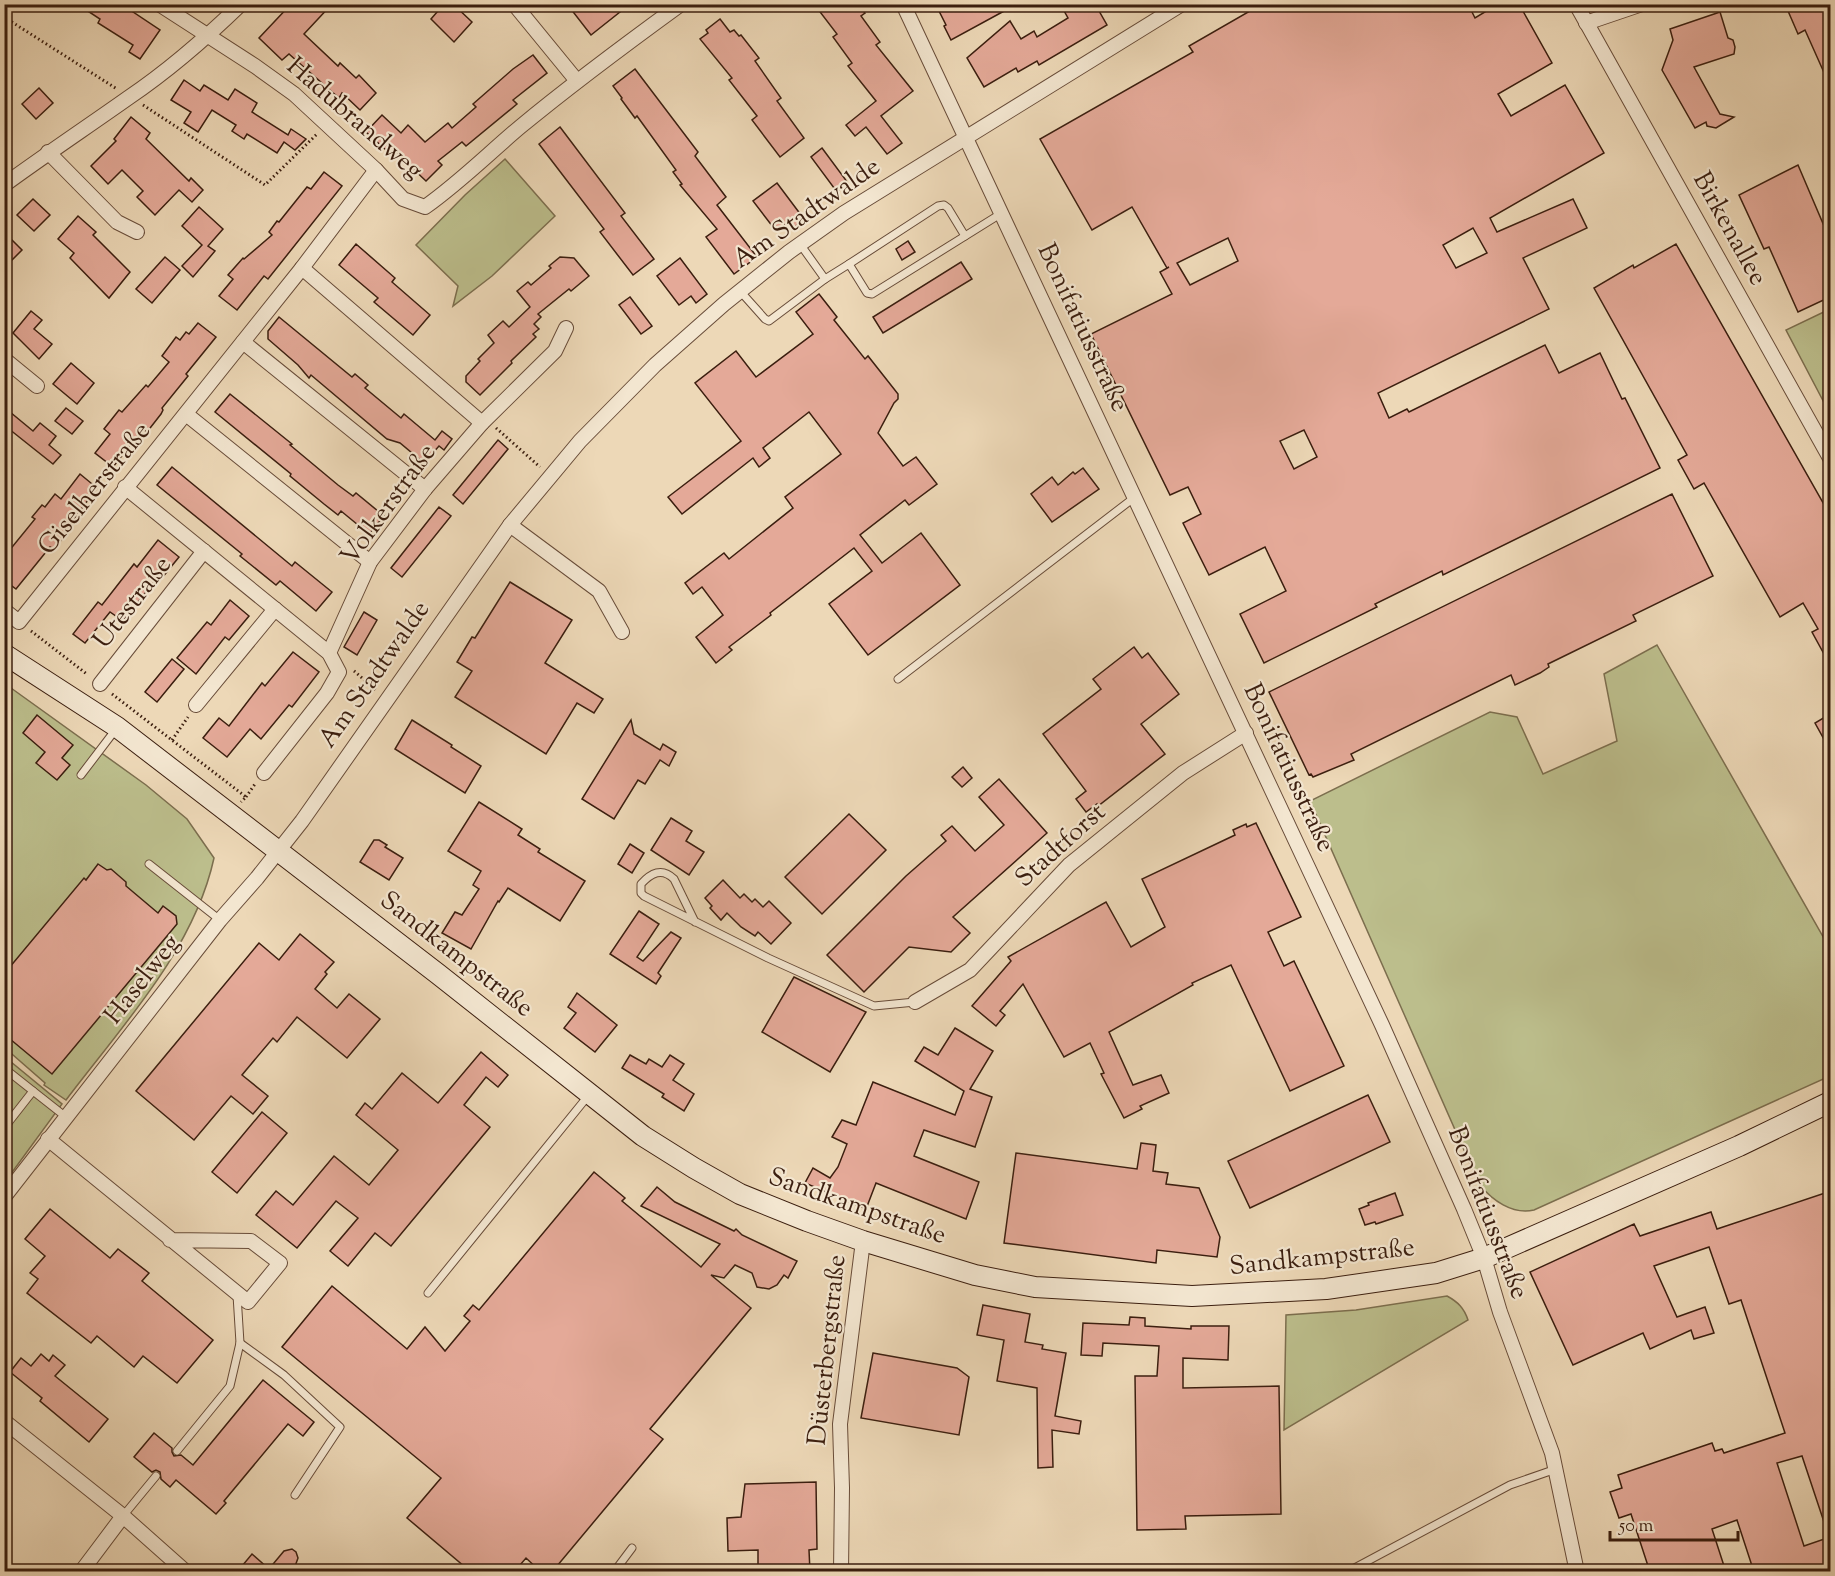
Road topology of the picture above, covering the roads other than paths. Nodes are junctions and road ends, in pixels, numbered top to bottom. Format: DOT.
graph roads {
  1 [pos="159,4"];
  2 [pos="241,4"];
  3 [pos="514,4"];
  4 [pos="681,4"];
  5 [pos="903,4"];
  6 [pos="1182,4"];
  7 [pos="1576,4"];
  8 [pos="1642,4"];
  9 [pos="1586,23"];
  10 [pos="207,37"];
  11 [pos="577,81"];
  12 [pos="966,137"];
  13 [pos="48,152"];
  14 [pos="376,170"];
  15 [pos="4,185"];
  16 [pos="1002,213"];
  17 [pos="137,232"];
  18 [pos="965,236"];
  19 [pos="800,244"];
  20 [pos="849,264"];
  21 [pos="302,268"];
  22 [pos="825,279"];
  23 [pos="740,291"];
  24 [pos="566,328"];
  25 [pos="243,342"];
  26 [pos="4,359"];
  27 [pos="37,386"];
  28 [pos="186,414"];
  29 [pos="484,422"];
  30 [pos="1830,458"];
  31 [pos="125,487"];
  32 [pos="425,489"];
  33 [pos="1135,497"];
  34 [pos="510,525"];
  35 [pos="204,551"];
  36 [pos="370,562"];
  37 [pos="275,609"];
  38 [pos="4,610"];
  39 [pos="622,632"];
  40 [pos="329,653"];
  41 [pos="4,654"];
  42 [pos="898,679"];
  43 [pos="100,684"];
  44 [pos="196,705"];
  45 [pos="117,727"];
  46 [pos="1246,733"];
  47 [pos="264,773"];
  48 [pos="81,776"];
  49 [pos="277,851"];
  50 [pos="149,864"];
  51 [pos="220,920"];
  52 [pos="695,922"];
  53 [pos="915,1002"];
  54 [pos="4,1068"];
  55 [pos="33,1091"];
  56 [pos="590,1094"];
  57 [pos="1830,1102"];
  58 [pos="66,1117"];
  59 [pos="4,1128"];
  60 [pos="48,1139"];
  61 [pos="4,1197"];
  62 [pos="170,1240"];
  63 [pos="863,1241"];
  64 [pos="1484,1258"];
  65 [pos="237,1292"];
  66 [pos="428,1293"];
  67 [pos="240,1343"];
  68 [pos="4,1421"];
  69 [pos="177,1451"];
  70 [pos="1556,1469"];
  71 [pos="156,1476"];
  72 [pos="295,1495"];
  73 [pos="123,1516"];
  74 [pos="632,1548"];
  75 [pos="81,1572"];
  76 [pos="186,1572"];
  77 [pos="614,1572"];
  78 [pos="841,1572"];
  79 [pos="1347,1572"];
  80 [pos="1577,1572"];
  1 -- 10 [label="street, Hadubrandweg"];
  2 -- 10 [label="street"];
  3 -- 11 [label="street"];
  4 -- 11 [label="street, Hadubrandweg"];
  5 -- 12 [label="street, Bonifatiusstraße"];
  6 -- 12 [label="street, Am Stadtwalde"];
  7 -- 9 [label="street, Birkenallee"];
  8 -- 9 [label="street"];
  9 -- 30 [label="street, Birkenallee"];
  10 -- 13 [label="street"];
  10 -- 14 [label="street, Hadubrandweg"];
  11 -- 14 [label="street, Hadubrandweg"];
  12 -- 16 [label="street, Bonifatiusstraße"];
  12 -- 19 [label="street, Am Stadtwalde"];
  13 -- 15 [label="street"];
  13 -- 17 [label="street"];
  14 -- 21 [label="street, Giselherstraße"];
  16 -- 18 [label="lane"];
  16 -- 33 [label="street, Bonifatiusstraße"];
  18 -- 20 [label="lane"];
  18 -- 20 [label="lane"];
  19 -- 22 [label="lane"];
  19 -- 23 [label="street, Am Stadtwalde"];
  20 -- 22 [label="lane"];
  21 -- 25 [label="street, Giselherstraße"];
  21 -- 29 [label="street"];
  22 -- 23 [label="lane"];
  23 -- 34 [label="street, Am Stadtwalde"];
  24 -- 29 [label="street, Volkerstraße"];
  25 -- 28 [label="street, Giselherstraße"];
  25 -- 32 [label="street"];
  26 -- 27 [label="street"];
  28 -- 31 [label="street, Giselherstraße"];
  28 -- 36 [label="street, Giselherstraße"];
  29 -- 32 [label="street, Volkerstraße"];
  31 -- 35 [label="street, Utestraße"];
  31 -- 38 [label="street, Giselherstraße"];
  32 -- 36 [label="street, Volkerstraße"];
  33 -- 42 [label="lane"];
  33 -- 46 [label="street, Bonifatiusstraße"];
  34 -- 39 [label="street"];
  34 -- 49 [label="street, Am Stadtwalde"];
  35 -- 37 [label="street, Utestraße"];
  35 -- 43 [label="street, Utestraße"];
  36 -- 40 [label="street, Volkerstraße"];
  37 -- 40 [label="street, Utestraße"];
  37 -- 44 [label="street"];
  40 -- 47 [label="street, Utestraße"];
  41 -- 45 [label="street, Sandkampstraße"];
  45 -- 48 [label="lane"];
  45 -- 49 [label="street, Sandkampstraße"];
  46 -- 53 [label="street, Stadtforst"];
  46 -- 64 [label="street, Bonifatiusstraße"];
  49 -- 51 [label="street, Haselweg"];
  49 -- 56 [label="street, Sandkampstraße"];
  50 -- 51 [label="lane"];
  51 -- 58 [label="street, Haselweg"];
  52 -- 52 [label="lane"];
  52 -- 53 [label="lane"];
  54 -- 55 [label="lane"];
  55 -- 58 [label="lane"];
  55 -- 59 [label="lane"];
  56 -- 63 [label="street, Sandkampstraße"];
  56 -- 66 [label="lane"];
  57 -- 64 [label="street, Sandkampstraße"];
  58 -- 60 [label="street, Haselweg"];
  60 -- 61 [label="street, Haselweg"];
  60 -- 62 [label="street"];
  62 -- 65 [label="street"];
  62 -- 65 [label="street"];
  63 -- 64 [label="street, Sandkampstraße"];
  63 -- 78 [label="street, Düsterbergstraße"];
  64 -- 70 [label="street, Bonifatiusstraße"];
  65 -- 67 [label="lane"];
  67 -- 69 [label="lane"];
  67 -- 72 [label="lane"];
  68 -- 73 [label="street"];
  70 -- 79 [label="lane"];
  70 -- 80 [label="street, Bonifatiusstraße"];
  71 -- 73 [label="lane"];
  73 -- 75 [label="street"];
  73 -- 76 [label="street"];
  74 -- 77 [label="lane"];
}
